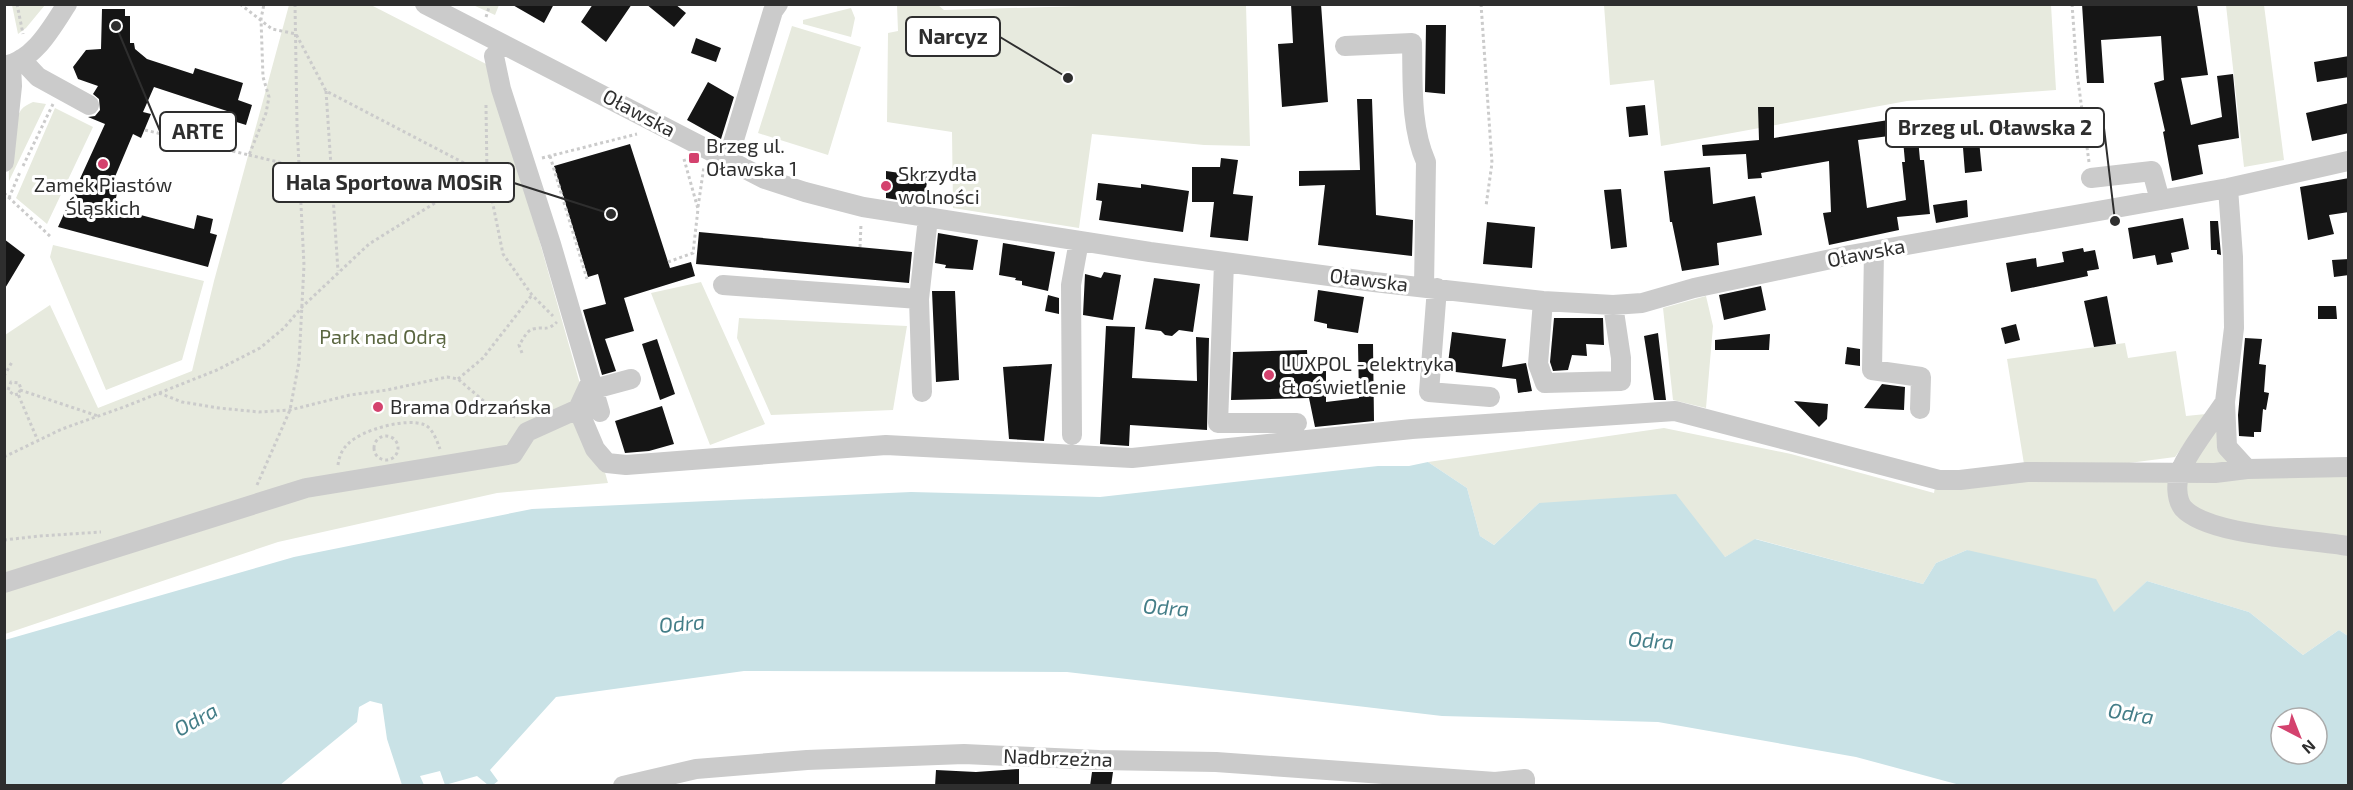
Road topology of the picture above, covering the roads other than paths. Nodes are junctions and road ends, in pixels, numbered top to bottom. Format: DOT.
graph roads {
  1 [pos="67,4"];
  2 [pos="425,4"];
  3 [pos="778,4"];
  4 [pos="1345,46"];
  5 [pos="494,56"];
  6 [pos="12,63"];
  7 [pos="89,105"];
  8 [pos="725,159"];
  9 [pos="2349,161"];
  10 [pos="4,162"];
  11 [pos="2091,178"];
  12 [pos="2228,188"];
  13 [pos="2160,200"];
  14 [pos="928,218"];
  15 [pos="1079,241"];
  16 [pos="1874,251"];
  17 [pos="1224,262"];
  18 [pos="723,285"];
  19 [pos="1431,287"];
  20 [pos="919,298"];
  21 [pos="1543,301"];
  22 [pos="1613,305"];
  23 [pos="631,379"];
  24 [pos="593,385"];
  25 [pos="922,392"];
  26 [pos="1490,397"];
  27 [pos="2225,402"];
  28 [pos="578,409"];
  29 [pos="1920,409"];
  30 [pos="600,412"];
  31 [pos="1297,423"];
  32 [pos="1072,435"];
  33 [pos="2349,467"];
  34 [pos="2247,469"];
  35 [pos="2180,472"];
  36 [pos="2349,546"];
  37 [pos="4,583"];
  38 [pos="623,786"];
  39 [pos="1525,786"];
  1 -- 6 [label="street"];
  2 -- 8 [label="street, Oławska"];
  3 -- 8 [label="street"];
  4 -- 19 [label="street"];
  5 -- 24 [label="street"];
  6 -- 7 [label="street"];
  6 -- 10 [label="street"];
  8 -- 14 [label="street, Oławska"];
  9 -- 12 [label="street, Oławska"];
  11 -- 13 [label="street"];
  12 -- 13 [label="street, Oławska"];
  12 -- 27 [label="street"];
  13 -- 16 [label="street, Oławska"];
  14 -- 15 [label="street, Oławska"];
  14 -- 20 [label="street"];
  15 -- 17 [label="street, Oławska"];
  15 -- 32 [label="street"];
  16 -- 22 [label="street, Oławska"];
  16 -- 29 [label="street"];
  17 -- 19 [label="street, Oławska"];
  17 -- 31 [label="street"];
  18 -- 20 [label="street"];
  19 -- 21 [label="street, Oławska"];
  19 -- 26 [label="street"];
  20 -- 25 [label="street"];
  21 -- 22 [label="street, Oławska"];
  21 -- 22 [label="street"];
  23 -- 24 [label="street"];
  24 -- 28 [label="street"];
  24 -- 30 [label="street"];
  27 -- 34 [label="street"];
  27 -- 35 [label="street"];
  28 -- 35 [label="street"];
  28 -- 37 [label="street"];
  33 -- 34 [label="street"];
  34 -- 35 [label="street"];
  35 -- 36 [label="street"];
  38 -- 39 [label="street, Nadbrzeżna"];
}
